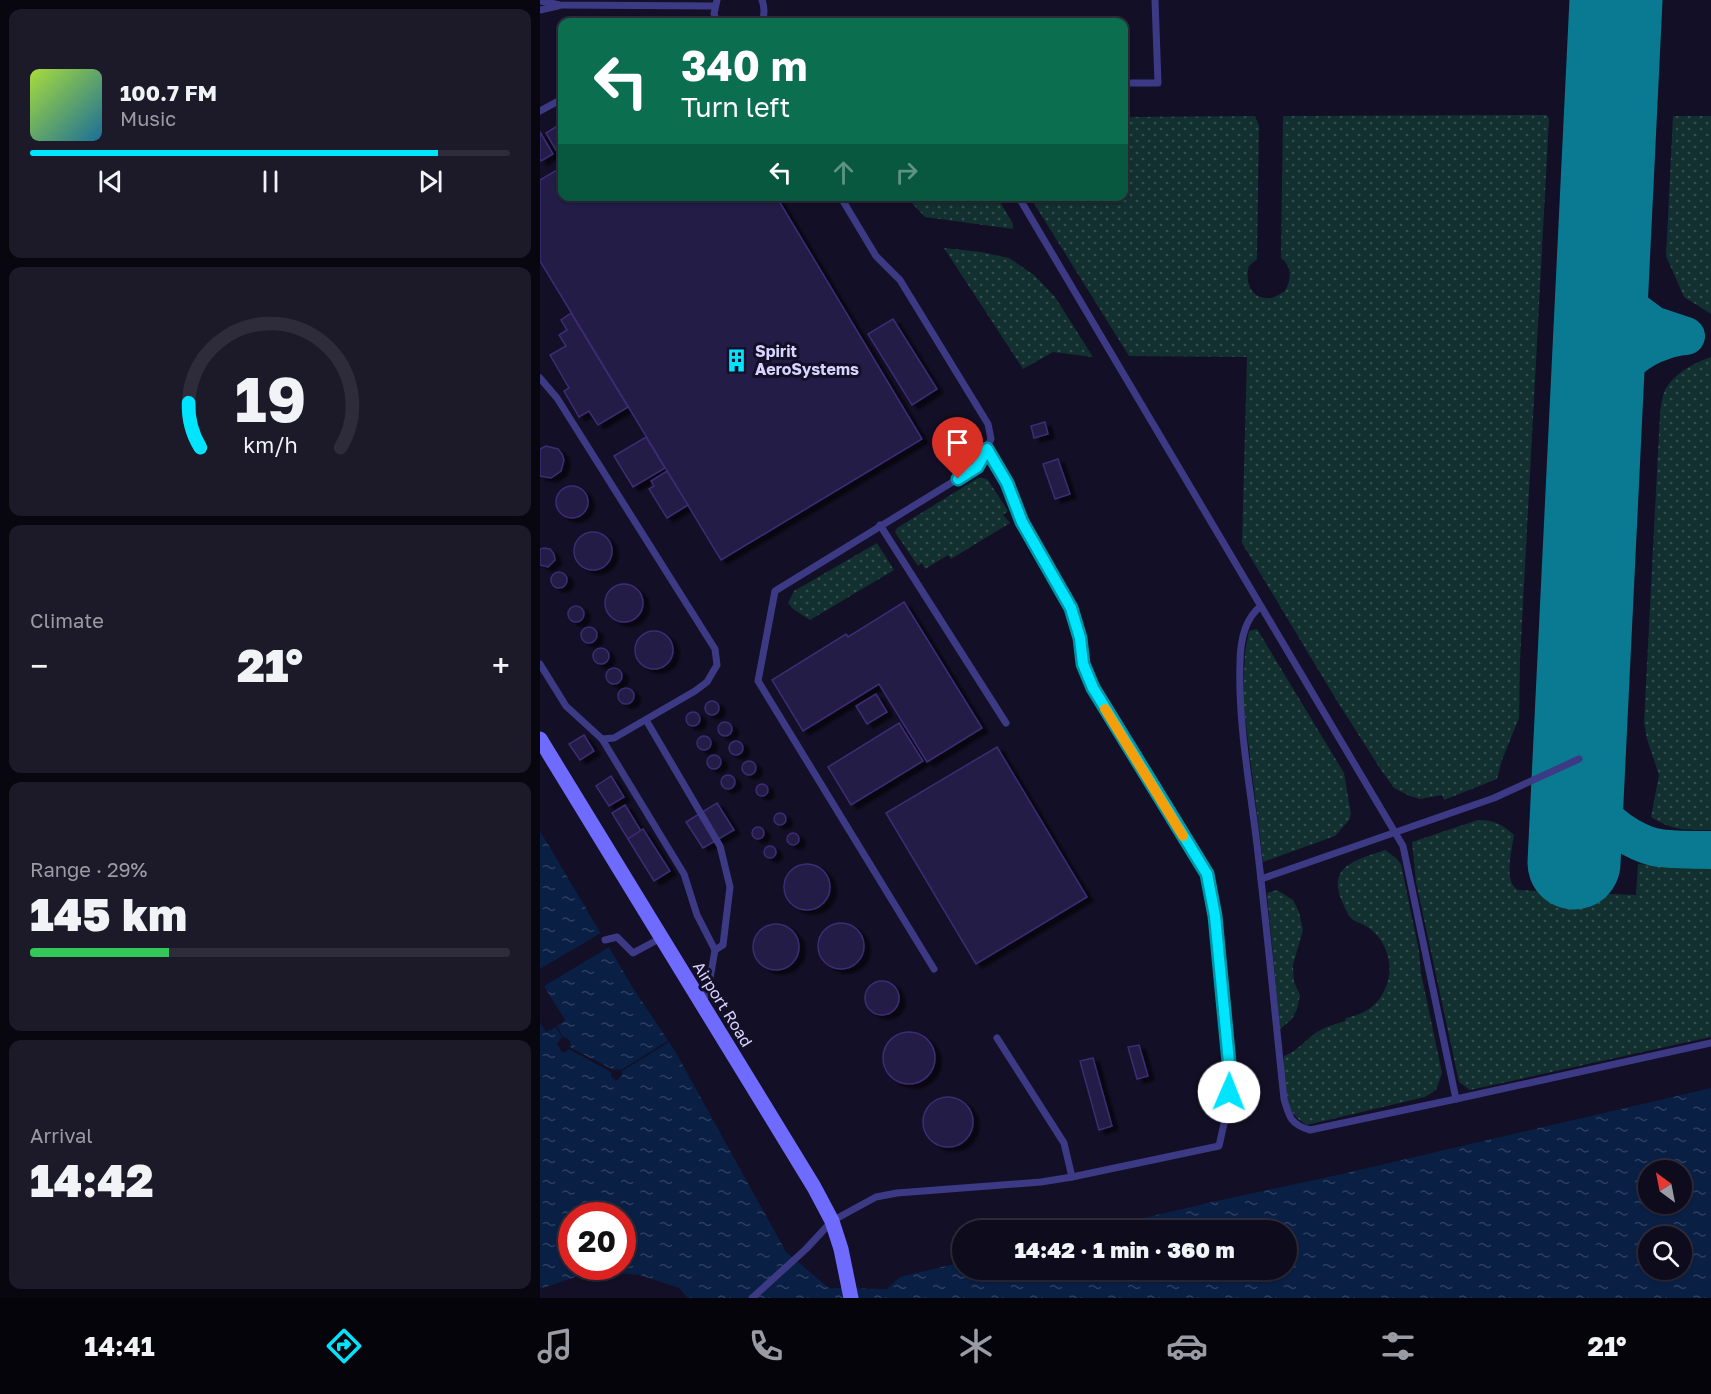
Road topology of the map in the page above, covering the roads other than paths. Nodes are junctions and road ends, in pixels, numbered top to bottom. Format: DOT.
graph roads {
  1 [pos="762,0"];
  2 [pos="1155,0"];
  3 [pos="540,1"];
  4 [pos="716,3"];
  5 [pos="560,5"];
  6 [pos="540,10"];
  7 [pos="716,18"];
  8 [pos="763,18"];
  9 [pos="1128,83"];
  10 [pos="558,101"];
  11 [pos="540,111"];
  12 [pos="843,201"];
  13 [pos="1021,201"];
  14 [pos="540,378"];
  15 [pos="987,449"];
  16 [pos="880,525"];
  17 [pos="1261,606"];
  18 [pos="540,664"];
  19 [pos="646,720"];
  20 [pos="1006,723"];
  21 [pos="540,739"];
  22 [pos="602,739"];
  23 [pos="1579,759"];
  24 [pos="1394,832"];
  25 [pos="1261,879"];
  26 [pos="661,938"];
  27 [pos="605,940"];
  28 [pos="715,950"];
  29 [pos="934,969"];
  30 [pos="702,1004"];
  31 [pos="998,1038"];
  32 [pos="1711,1043"];
  33 [pos="1456,1099"];
  34 [pos="1072,1177"];
  35 [pos="832,1221"];
  36 [pos="851,1296"];
  37 [pos="752,1298"];
  1 -- 8 [label="lane"];
  2 -- 9 [label="lane"];
  3 -- 5 [label="lane"];
  4 -- 5 [label="lane"];
  4 -- 7 [label="lane"];
  5 -- 6 [label="lane"];
  10 -- 11 [label="lane"];
  12 -- 15 [label="lane"];
  13 -- 17 [label="lane"];
  14 -- 19 [label="lane"];
  15 -- 16 [label="lane"];
  15 -- 34 [label="lane"];
  16 -- 20 [label="lane"];
  16 -- 29 [label="lane"];
  17 -- 24 [label="lane"];
  17 -- 25 [label="lane"];
  18 -- 22 [label="lane"];
  19 -- 22 [label="lane"];
  19 -- 28 [label="lane"];
  21 -- 26 [label="street, Airport Road"];
  22 -- 28 [label="lane"];
  23 -- 24 [label="lane"];
  24 -- 25 [label="lane"];
  24 -- 33 [label="lane"];
  25 -- 33 [label="lane"];
  26 -- 27 [label="lane"];
  26 -- 30 [label="street, Airport Road"];
  28 -- 30 [label="lane"];
  30 -- 35 [label="street, Airport Road"];
  31 -- 34 [label="lane"];
  32 -- 33 [label="lane"];
  34 -- 35 [label="lane"];
  35 -- 36 [label="street, Airport Road"];
  35 -- 37 [label="lane"];
}
